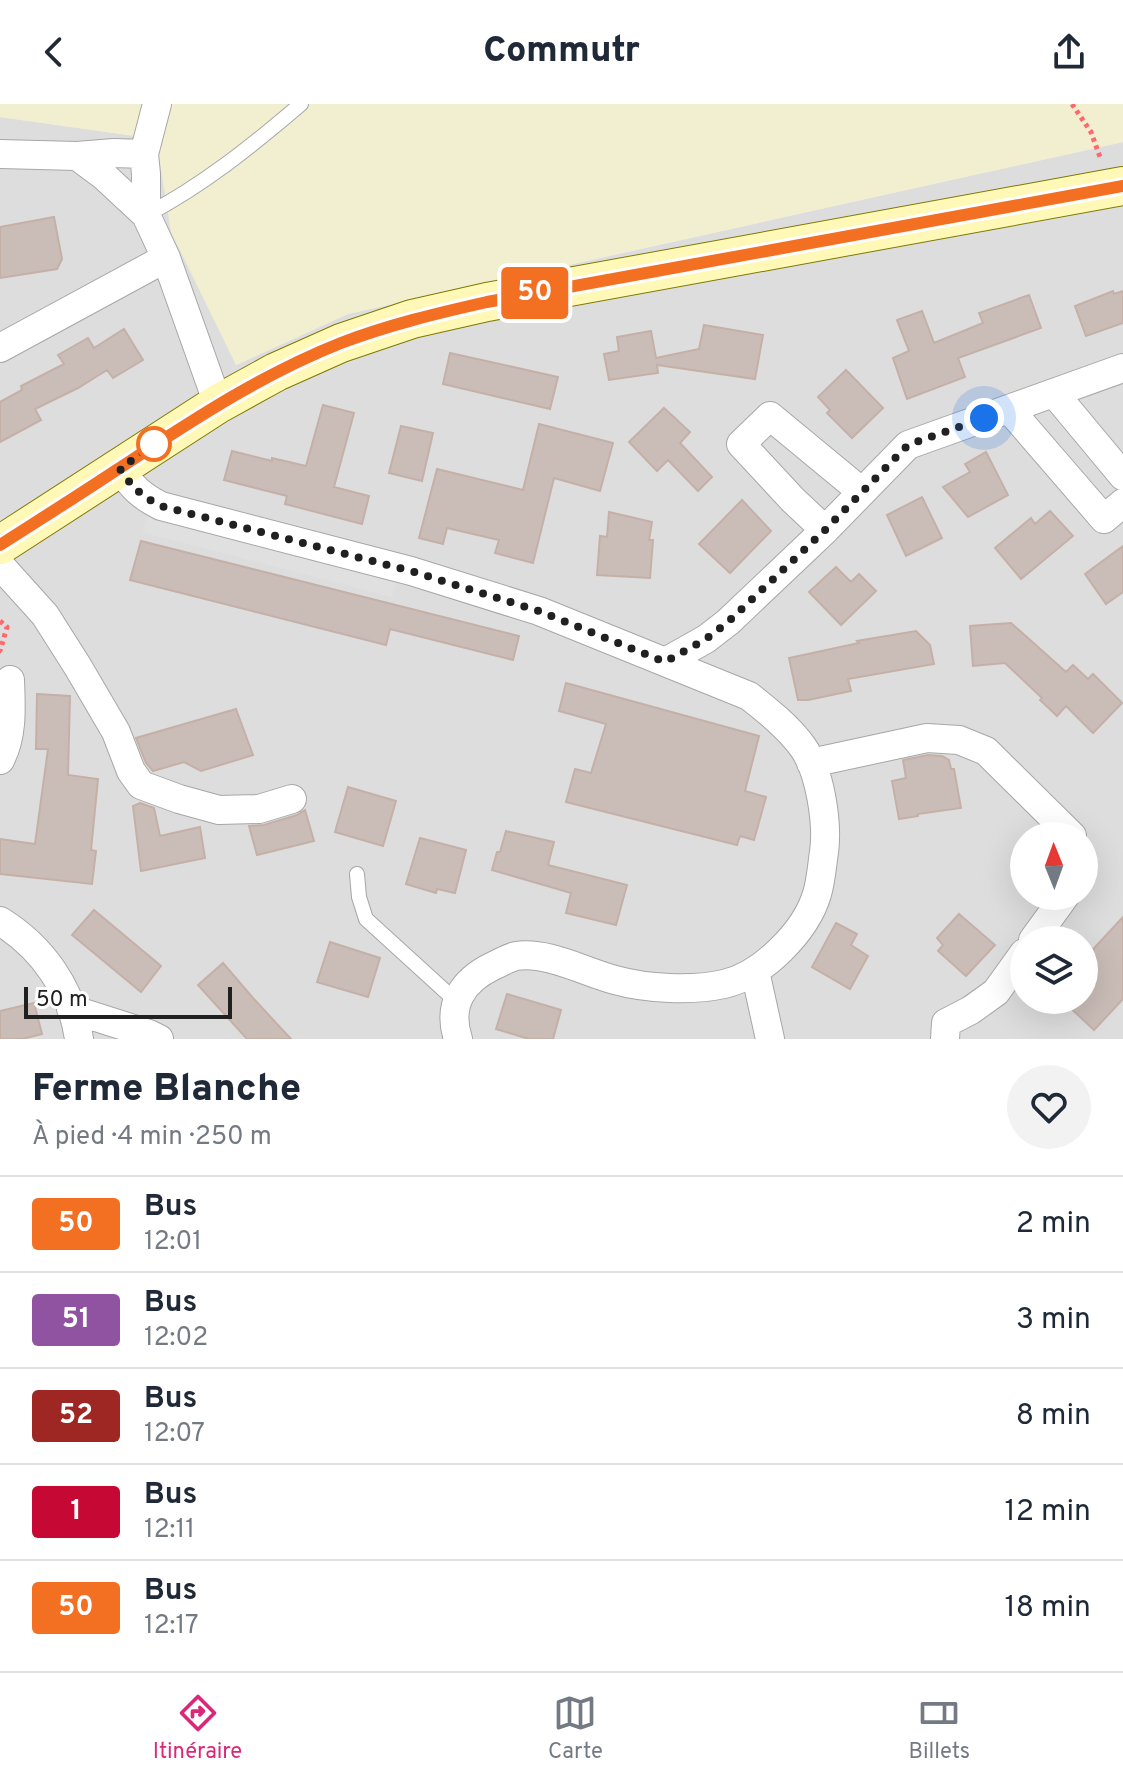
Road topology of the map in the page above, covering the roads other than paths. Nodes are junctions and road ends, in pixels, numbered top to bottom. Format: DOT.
graph roads {
  1 [pos="157,104"];
  2 [pos="301,104"];
  3 [pos="0,154"];
  4 [pos="144,154"];
  5 [pos="77,156"];
  6 [pos="1116,187"];
  7 [pos="146,215"];
  8 [pos="166,258"];
  9 [pos="0,348"];
  10 [pos="1123,368"];
  11 [pos="1054,393"];
  12 [pos="218,404"];
  13 [pos="1009,409"];
  14 [pos="120,469"];
  15 [pos="1123,476"];
  16 [pos="862,492"];
  17 [pos="1123,503"];
  18 [pos="825,530"];
  19 [pos="0,545"];
  20 [pos="0,565"];
  21 [pos="665,662"];
  22 [pos="10,680"];
  23 [pos="0,760"];
  24 [pos="811,763"];
  25 [pos="292,799"];
  26 [pos="1058,822"];
  27 [pos="357,874"];
  28 [pos="0,921"];
  29 [pos="755,971"];
  30 [pos="1010,972"];
  31 [pos="456,1001"];
  32 [pos="71,1009"];
  33 [pos="79,1039"];
  34 [pos="159,1039"];
  35 [pos="458,1039"];
  36 [pos="770,1039"];
  37 [pos="945,1039"];
  1 -- 4 [label="street"];
  2 -- 7 [label="lane"];
  3 -- 5 [label="street"];
  4 -- 5 [label="street"];
  4 -- 7 [label="street"];
  5 -- 7 [label="street"];
  6 -- 12 [label="main road"];
  7 -- 8 [label="street"];
  8 -- 9 [label="street"];
  8 -- 12 [label="street"];
  10 -- 11 [label="street"];
  11 -- 13 [label="street"];
  11 -- 15 [label="street"];
  12 -- 14 [label="main road"];
  13 -- 16 [label="street"];
  13 -- 17 [label="street"];
  14 -- 19 [label="main road"];
  14 -- 21 [label="street"];
  16 -- 18 [label="street"];
  16 -- 18 [label="street"];
  18 -- 21 [label="street"];
  20 -- 25 [label="street"];
  21 -- 24 [label="street"];
  22 -- 23 [label="street"];
  24 -- 26 [label="street"];
  24 -- 29 [label="street"];
  27 -- 31 [label="lane"];
  28 -- 32 [label="street"];
  29 -- 31 [label="street"];
  29 -- 36 [label="street"];
  30 -- 37 [label="street"];
  31 -- 35 [label="street"];
  32 -- 33 [label="street"];
  32 -- 34 [label="street"];
}
